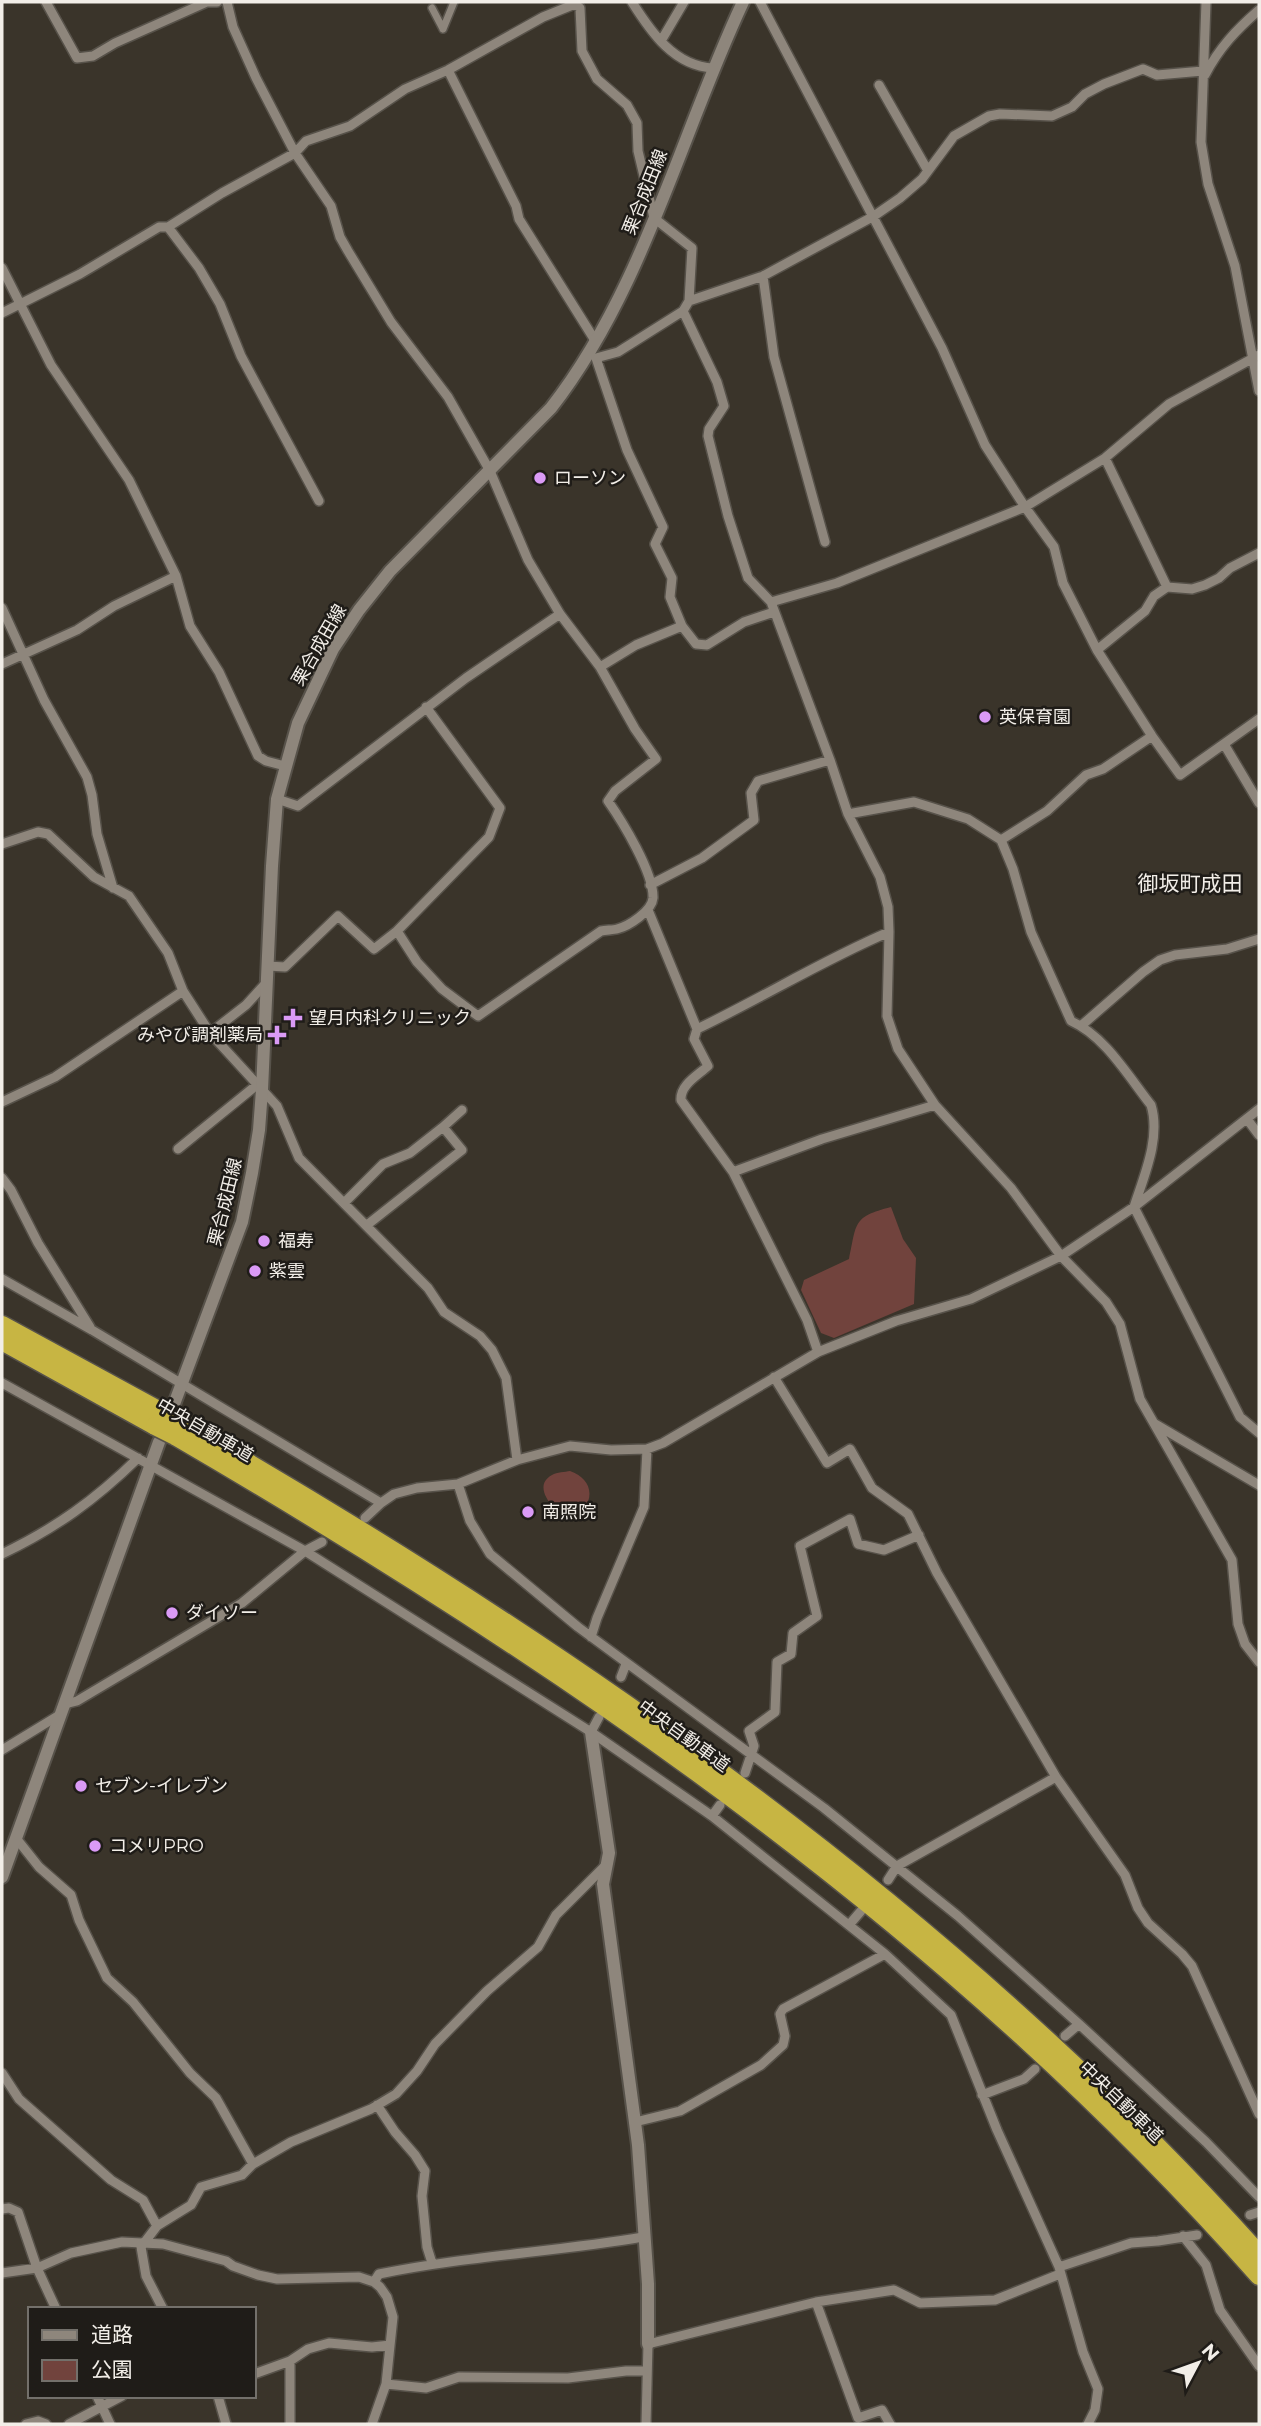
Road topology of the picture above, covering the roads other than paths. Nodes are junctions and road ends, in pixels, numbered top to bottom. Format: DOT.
graph roads {
  1 [pos="46,2"];
  2 [pos="217,2"];
  3 [pos="227,2"];
  4 [pos="454,2"];
  5 [pos="634,2"];
  6 [pos="684,2"];
  7 [pos="743,2"];
  8 [pos="760,2"];
  9 [pos="1206,2"];
  10 [pos="432,8"];
  11 [pos="1259,10"];
  12 [pos="661,41"];
  13 [pos="713,68"];
  14 [pos="449,70"];
  15 [pos="1204,75"];
  16 [pos="878,85"];
  17 [pos="295,153"];
  18 [pos="928,171"];
  19 [pos="874,216"];
  20 [pos="654,218"];
  21 [pos="168,227"];
  22 [pos="2,268"];
  23 [pos="763,276"];
  24 [pos="689,301"];
  25 [pos="19,305"];
  26 [pos="683,312"];
  27 [pos="2,313"];
  28 [pos="595,350"];
  29 [pos="1256,357"];
  30 [pos="1259,391"];
  31 [pos="1105,458"];
  32 [pos="489,471"];
  33 [pos="319,501"];
  34 [pos="1025,507"];
  35 [pos="825,542"];
  36 [pos="1259,553"];
  37 [pos="176,576"];
  38 [pos="1167,587"];
  39 [pos="771,602"];
  40 [pos="2,608"];
  41 [pos="774,612"];
  42 [pos="560,614"];
  43 [pos="682,626"];
  44 [pos="1097,650"];
  45 [pos="22,654"];
  46 [pos="2,664"];
  47 [pos="600,667"];
  48 [pos="426,707"];
  49 [pos="1259,719"];
  50 [pos="1152,736"];
  51 [pos="1224,744"];
  52 [pos="830,760"];
  53 [pos="285,766"];
  54 [pos="277,799"];
  55 [pos="1259,803"];
  56 [pos="848,814"];
  57 [pos="1001,840"];
  58 [pos="2,844"];
  59 [pos="650,885"];
  60 [pos="113,888"];
  61 [pos="649,910"];
  62 [pos="397,930"];
  63 [pos="889,932"];
  64 [pos="1259,939"];
  65 [pos="268,966"];
  66 [pos="267,982"];
  67 [pos="183,991"];
  68 [pos="1082,1025"];
  69 [pos="697,1029"];
  70 [pos="210,1033"];
  71 [pos="260,1087"];
  72 [pos="2,1102"];
  73 [pos="935,1105"];
  74 [pos="1259,1109"];
  75 [pos="462,1110"];
  76 [pos="1247,1119"];
  77 [pos="443,1127"];
  78 [pos="1259,1135"];
  79 [pos="178,1149"];
  80 [pos="733,1172"];
  81 [pos="2,1178"];
  82 [pos="344,1203"];
  83 [pos="1134,1207"];
  84 [pos="367,1225"];
  85 [pos="1062,1256"];
  86 [pos="2,1279"];
  87 [pos="2,1325"];
  88 [pos="92,1330"];
  89 [pos="2,1341"];
  90 [pos="818,1352"];
  91 [pos="774,1377"];
  92 [pos="2,1382"];
  93 [pos="181,1385"];
  94 [pos="167,1424"];
  95 [pos="1155,1424"];
  96 [pos="1259,1433"];
  97 [pos="647,1449"];
  98 [pos="138,1458"];
  99 [pos="517,1460"];
  100 [pos="151,1467"];
  101 [pos="458,1484"];
  102 [pos="1259,1485"];
  103 [pos="381,1503"];
  104 [pos="365,1518"];
  105 [pos="919,1535"];
  106 [pos="323,1542"];
  107 [pos="305,1551"];
  108 [pos="2,1554"];
  109 [pos="591,1637"];
  110 [pos="1259,1662"];
  111 [pos="626,1664"];
  112 [pos="621,1677"];
  113 [pos="63,1709"];
  114 [pos="599,1717"];
  115 [pos="591,1732"];
  116 [pos="2,1750"];
  117 [pos="753,1755"];
  118 [pos="745,1773"];
  119 [pos="1056,1777"];
  120 [pos="720,1805"];
  121 [pos="712,1816"];
  122 [pos="16,1838"];
  123 [pos="605,1866"];
  124 [pos="897,1866"];
  125 [pos="2,1877"];
  126 [pos="888,1880"];
  127 [pos="861,1911"];
  128 [pos="849,1925"];
  129 [pos="885,1954"];
  130 [pos="1079,2024"];
  131 [pos="1065,2036"];
  132 [pos="1035,2069"];
  133 [pos="2,2073"];
  134 [pos="982,2095"];
  135 [pos="377,2105"];
  136 [pos="1259,2115"];
  137 [pos="635,2122"];
  138 [pos="253,2164"];
  139 [pos="1259,2197"];
  140 [pos="2,2209"];
  141 [pos="157,2226"];
  142 [pos="1197,2235"];
  143 [pos="1183,2236"];
  144 [pos="643,2237"];
  145 [pos="144,2242"];
  146 [pos="1259,2254"];
  147 [pos="432,2263"];
  148 [pos="37,2268"];
  149 [pos="1059,2271"];
  150 [pos="2,2273"];
  151 [pos="1259,2276"];
  152 [pos="374,2282"];
  153 [pos="816,2302"];
  154 [pos="55,2307"];
  155 [pos="162,2307"];
  156 [pos="648,2344"];
  157 [pos="390,2346"];
  158 [pos="290,2361"];
  159 [pos="1259,2367"];
  160 [pos="647,2371"];
  161 [pos="256,2373"];
  162 [pos="386,2384"];
  163 [pos="219,2398"];
  164 [pos="99,2401"];
  165 [pos="648,2423"];
  166 [pos="26,2424"];
  167 [pos="46,2424"];
  168 [pos="69,2424"];
  169 [pos="110,2424"];
  170 [pos="226,2424"];
  171 [pos="289,2424"];
  172 [pos="372,2424"];
  173 [pos="890,2424"];
  174 [pos="1088,2424"];
  1 -- 2 [label="street"];
  3 -- 17 [label="street"];
  4 -- 10 [label="street"];
  5 -- 12 [label="street"];
  6 -- 12 [label="street"];
  7 -- 13 [label="main road, 栗合成田線"];
  8 -- 19 [label="street"];
  9 -- 15 [label="street"];
  11 -- 15 [label="street"];
  12 -- 13 [label="street"];
  13 -- 20 [label="main road, 栗合成田線"];
  14 -- 17 [label="street"];
  14 -- 20 [label="street"];
  14 -- 28 [label="street"];
  15 -- 18 [label="street"];
  15 -- 29 [label="street"];
  16 -- 18 [label="street"];
  17 -- 21 [label="street"];
  17 -- 32 [label="street"];
  18 -- 19 [label="street"];
  19 -- 23 [label="street"];
  19 -- 34 [label="street"];
  20 -- 24 [label="street"];
  20 -- 28 [label="main road, 栗合成田線"];
  21 -- 25 [label="street"];
  21 -- 33 [label="street"];
  22 -- 25 [label="street"];
  23 -- 24 [label="street"];
  23 -- 35 [label="street"];
  24 -- 26 [label="street"];
  25 -- 27 [label="street"];
  25 -- 37 [label="street"];
  26 -- 28 [label="street"];
  26 -- 39 [label="street"];
  28 -- 32 [label="main road, 栗合成田線"];
  28 -- 43 [label="street"];
  29 -- 30 [label="street"];
  29 -- 31 [label="street"];
  31 -- 34 [label="street"];
  31 -- 38 [label="street"];
  32 -- 42 [label="street"];
  32 -- 53 [label="main road, 栗合成田線"];
  34 -- 39 [label="street"];
  34 -- 44 [label="street"];
  36 -- 38 [label="street"];
  37 -- 45 [label="street"];
  37 -- 53 [label="street"];
  38 -- 44 [label="street"];
  39 -- 41 [label="street"];
  40 -- 45 [label="street"];
  41 -- 43 [label="street"];
  41 -- 52 [label="street"];
  42 -- 47 [label="street"];
  42 -- 48 [label="street"];
  43 -- 47 [label="street"];
  44 -- 50 [label="street"];
  45 -- 46 [label="street"];
  45 -- 60 [label="street"];
  47 -- 59 [label="street"];
  48 -- 54 [label="street"];
  48 -- 62 [label="street"];
  49 -- 51 [label="street"];
  50 -- 51 [label="street"];
  50 -- 57 [label="street"];
  51 -- 55 [label="street"];
  52 -- 56 [label="street"];
  52 -- 59 [label="street"];
  53 -- 54 [label="main road, 栗合成田線"];
  54 -- 65 [label="main road, 栗合成田線"];
  56 -- 57 [label="street"];
  56 -- 63 [label="street"];
  57 -- 68 [label="street"];
  58 -- 60 [label="street"];
  59 -- 61 [label="street"];
  60 -- 67 [label="street"];
  61 -- 62 [label="street"];
  61 -- 69 [label="street"];
  62 -- 65 [label="street"];
  63 -- 69 [label="street"];
  63 -- 73 [label="street"];
  64 -- 68 [label="street"];
  65 -- 66 [label="main road, 栗合成田線"];
  66 -- 70 [label="street"];
  66 -- 71 [label="main road, 栗合成田線"];
  67 -- 70 [label="street"];
  67 -- 72 [label="street"];
  68 -- 83 [label="street"];
  69 -- 80 [label="street"];
  70 -- 71 [label="street"];
  71 -- 79 [label="street"];
  71 -- 82 [label="street"];
  71 -- 93 [label="main road, 栗合成田線"];
  73 -- 80 [label="street"];
  73 -- 85 [label="street"];
  74 -- 76 [label="street"];
  75 -- 77 [label="street"];
  76 -- 78 [label="street"];
  76 -- 83 [label="street"];
  77 -- 82 [label="street"];
  77 -- 84 [label="street"];
  80 -- 90 [label="street"];
  81 -- 88 [label="street"];
  82 -- 84 [label="street"];
  83 -- 85 [label="street"];
  83 -- 96 [label="street"];
  84 -- 99 [label="street"];
  85 -- 90 [label="street"];
  85 -- 95 [label="street"];
  86 -- 88 [label="street"];
  87 -- 94 [label="highway, 中央自動車道"];
  88 -- 93 [label="street"];
  89 -- 94 [label="highway, 中央自動車道"];
  90 -- 91 [label="street"];
  91 -- 97 [label="street"];
  91 -- 105 [label="street"];
  92 -- 98 [label="street"];
  93 -- 94 [label="main road, 栗合成田線"];
  93 -- 103 [label="street"];
  94 -- 100 [label="main road, 栗合成田線"];
  94 -- 146 [label="highway, 中央自動車道"];
  94 -- 151 [label="highway, 中央自動車道"];
  95 -- 102 [label="street"];
  95 -- 110 [label="street"];
  97 -- 99 [label="street"];
  97 -- 109 [label="street"];
  98 -- 100 [label="street"];
  98 -- 108 [label="street"];
  99 -- 101 [label="street"];
  100 -- 107 [label="street"];
  100 -- 113 [label="main road, 栗合成田線"];
  101 -- 103 [label="street"];
  101 -- 109 [label="street"];
  103 -- 104 [label="street"];
  105 -- 117 [label="street"];
  105 -- 119 [label="street"];
  106 -- 107 [label="street"];
  107 -- 113 [label="street"];
  107 -- 115 [label="street"];
  109 -- 111 [label="street"];
  111 -- 112 [label="street"];
  111 -- 117 [label="street"];
  113 -- 116 [label="street"];
  113 -- 122 [label="main road, 栗合成田線"];
  114 -- 115 [label="street"];
  115 -- 121 [label="street"];
  115 -- 123 [label="main road"];
  117 -- 118 [label="street"];
  117 -- 124 [label="street"];
  119 -- 124 [label="street"];
  119 -- 136 [label="street"];
  120 -- 121 [label="street"];
  121 -- 128 [label="street"];
  122 -- 125 [label="main road, 栗合成田線"];
  122 -- 138 [label="street"];
  123 -- 135 [label="street"];
  123 -- 137 [label="main road"];
  124 -- 126 [label="street"];
  124 -- 130 [label="street"];
  127 -- 128 [label="street"];
  128 -- 129 [label="street"];
  129 -- 134 [label="street"];
  129 -- 137 [label="street"];
  130 -- 131 [label="street"];
  130 -- 139 [label="street"];
  132 -- 134 [label="street"];
  133 -- 141 [label="street"];
  134 -- 149 [label="street"];
  135 -- 138 [label="street"];
  135 -- 147 [label="street"];
  137 -- 144 [label="main road"];
  138 -- 141 [label="street"];
  140 -- 148 [label="street"];
  141 -- 145 [label="street"];
  142 -- 143 [label="street"];
  143 -- 149 [label="street"];
  143 -- 159 [label="street"];
  144 -- 147 [label="street"];
  144 -- 156 [label="main road"];
  145 -- 148 [label="street"];
  145 -- 152 [label="street"];
  145 -- 155 [label="street"];
  147 -- 152 [label="street"];
  148 -- 150 [label="street"];
  148 -- 154 [label="street"];
  149 -- 153 [label="street"];
  149 -- 174 [label="street"];
  152 -- 157 [label="street"];
  153 -- 156 [label="street"];
  153 -- 173 [label="street"];
  156 -- 160 [label="street"];
  157 -- 158 [label="street"];
  157 -- 162 [label="street"];
  158 -- 161 [label="street"];
  158 -- 171 [label="street"];
  160 -- 162 [label="street"];
  160 -- 165 [label="street"];
  162 -- 172 [label="street"];
  163 -- 170 [label="street"];
  164 -- 168 [label="street"];
  164 -- 169 [label="street"];
  166 -- 167 [label="street"];
}
